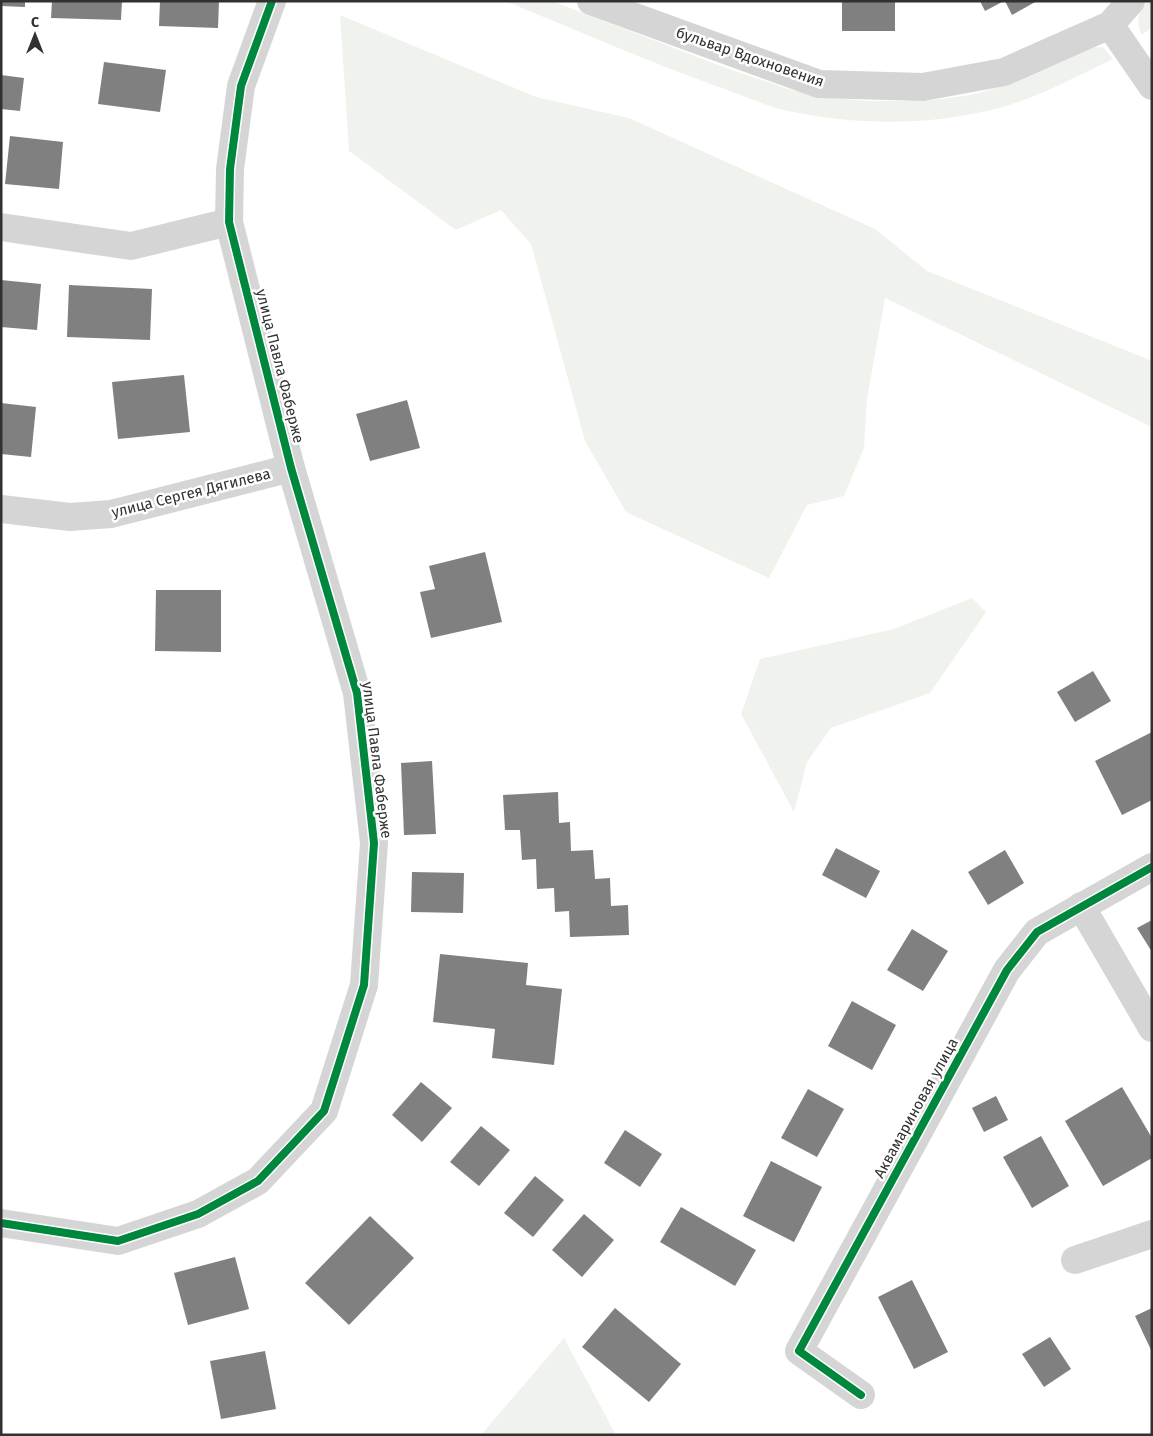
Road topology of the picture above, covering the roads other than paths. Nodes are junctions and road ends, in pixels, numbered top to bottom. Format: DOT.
graph roads {
  1 [pos="272,1"];
  2 [pos="591,1"];
  3 [pos="1131,1"];
  4 [pos="620,6"];
  5 [pos="1110,25"];
  6 [pos="1152,86"];
  7 [pos="230,222"];
  8 [pos="1,227"];
  9 [pos="291,468"];
  10 [pos="1,509"];
  11 [pos="1152,867"];
  12 [pos="1081,906"];
  13 [pos="1152,1028"];
  14 [pos="1,1223"];
  15 [pos="1152,1234"];
  16 [pos="1075,1260"];
  17 [pos="861,1395"];
  1 -- 7 [label="street, улица Павла Фаберже"];
  2 -- 4 [label="street, бульвар Вдохновения"];
  3 -- 5 [label="street, бульвар Вдохновения"];
  4 -- 5 [label="street, бульвар Вдохновения"];
  5 -- 6 [label="street"];
  7 -- 8 [label="street"];
  7 -- 9 [label="street, улица Павла Фаберже"];
  9 -- 10 [label="street, улица Сергея Дягилева"];
  9 -- 14 [label="street, улица Павла Фаберже"];
  11 -- 12 [label="street, Аквамариновая улица"];
  12 -- 13 [label="street"];
  12 -- 17 [label="street, Аквамариновая улица"];
  15 -- 16 [label="street"];
}
